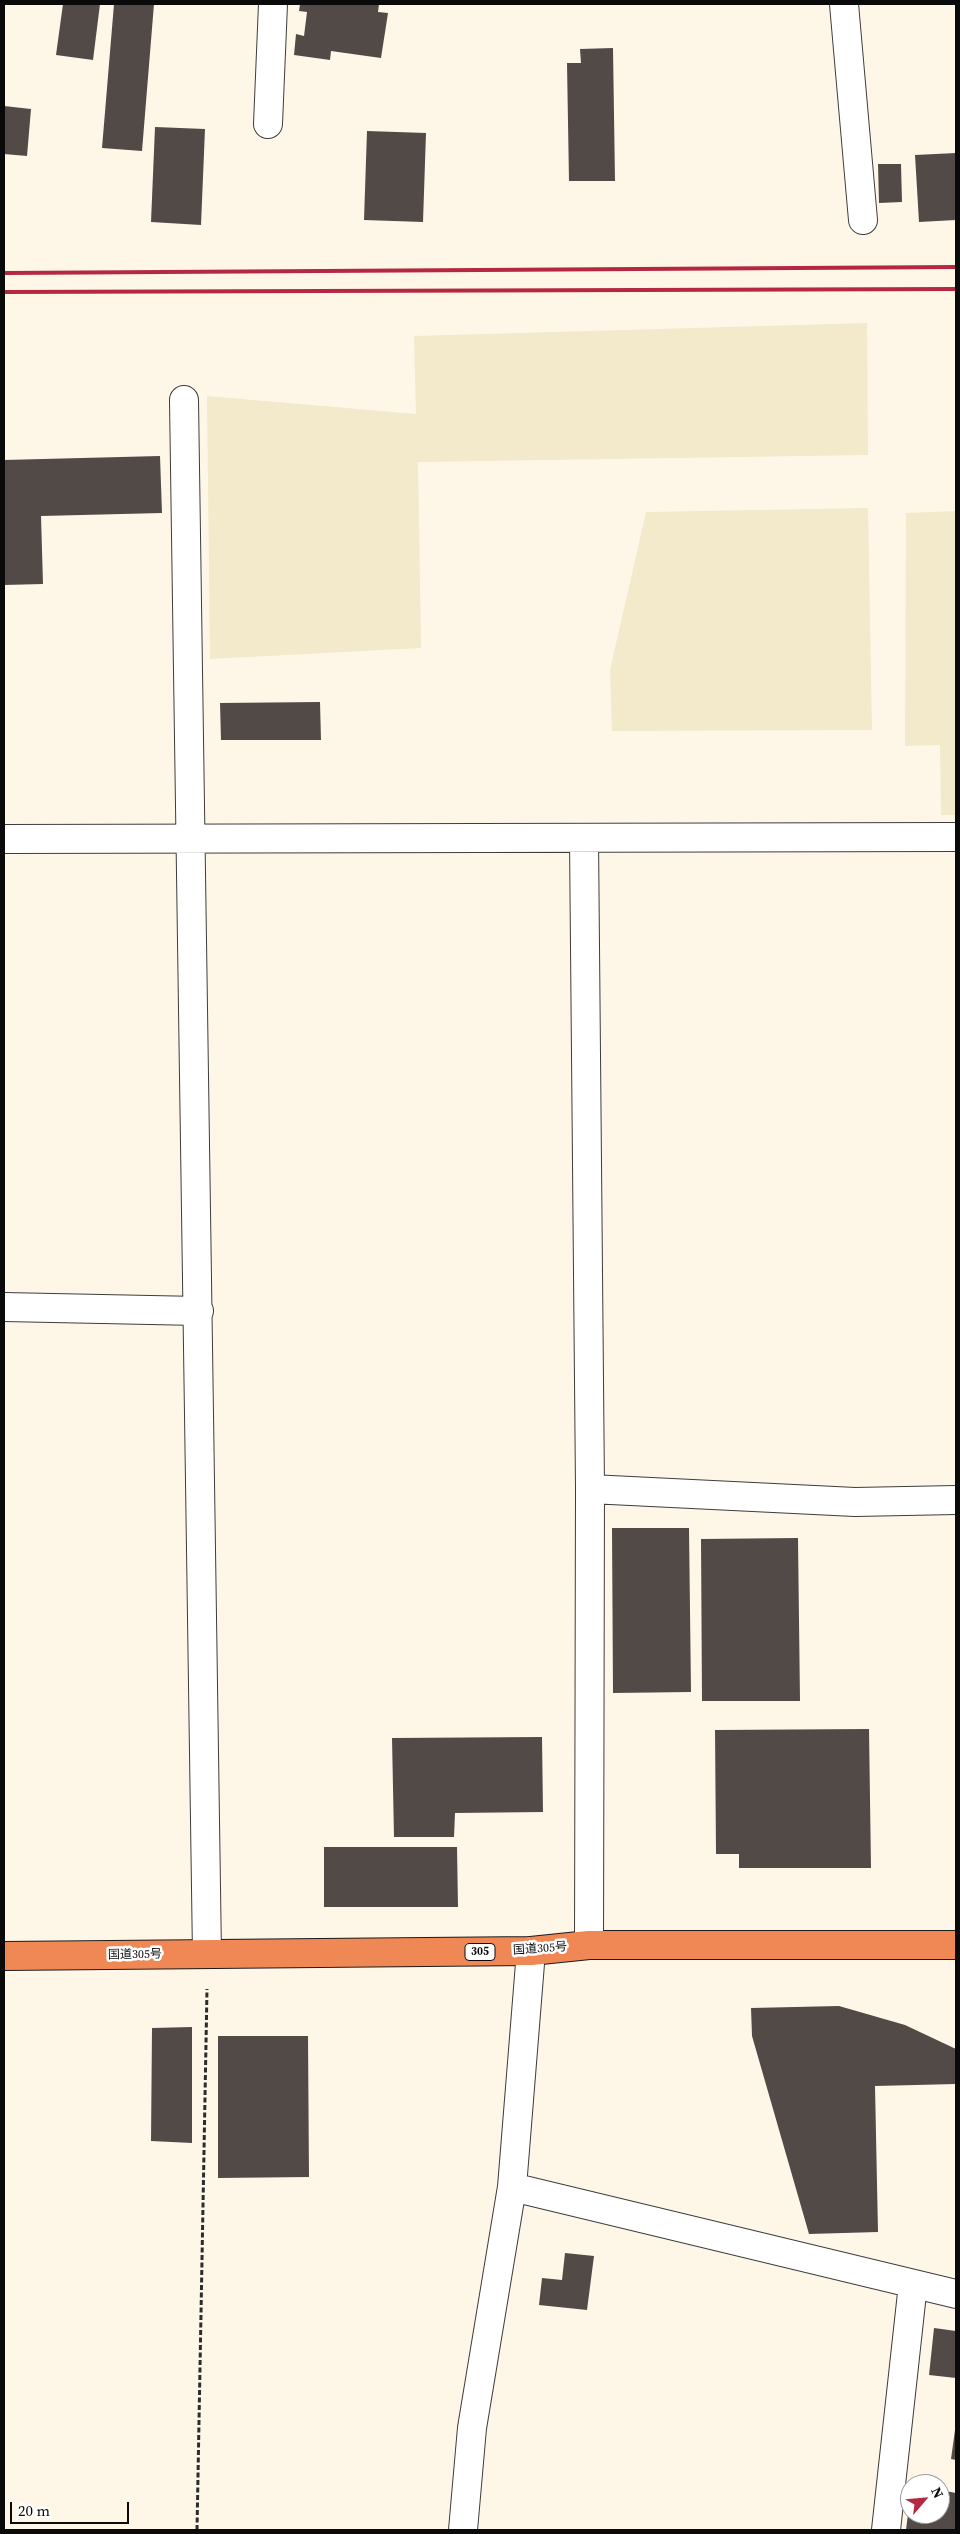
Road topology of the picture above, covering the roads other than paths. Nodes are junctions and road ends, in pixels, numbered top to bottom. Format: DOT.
graph roads {
  1 [pos="272,4"];
  2 [pos="844,4"];
  3 [pos="268,124"];
  4 [pos="863,220"];
  5 [pos="184,400"];
  6 [pos="956,837"];
  7 [pos="584,838"];
  8 [pos="4,839"];
  9 [pos="190,839"];
  10 [pos="4,1307"];
  11 [pos="199,1311"];
  12 [pos="590,1489"];
  13 [pos="956,1500"];
  14 [pos="589,1945"];
  15 [pos="956,1945"];
  16 [pos="531,1951"];
  17 [pos="207,1954"];
  18 [pos="4,1956"];
  19 [pos="512,2187"];
  20 [pos="913,2284"];
  21 [pos="956,2294"];
  22 [pos="463,2530"];
  23 [pos="886,2530"];
  1 -- 3 [label="street"];
  2 -- 4 [label="street"];
  5 -- 9 [label="street"];
  6 -- 7 [label="street"];
  7 -- 9 [label="street"];
  7 -- 12 [label="street"];
  8 -- 9 [label="street"];
  9 -- 11 [label="street"];
  10 -- 11 [label="street"];
  11 -- 17 [label="street"];
  12 -- 13 [label="street"];
  12 -- 14 [label="street"];
  14 -- 15 [label="highway, 国道305号 / 305"];
  14 -- 16 [label="highway, 国道305号 / 305"];
  16 -- 17 [label="highway, 国道305号 / 305"];
  16 -- 19 [label="street"];
  17 -- 18 [label="highway, 国道305号 / 305"];
  19 -- 20 [label="street"];
  19 -- 22 [label="street"];
  20 -- 21 [label="street"];
  20 -- 23 [label="street"];
}
